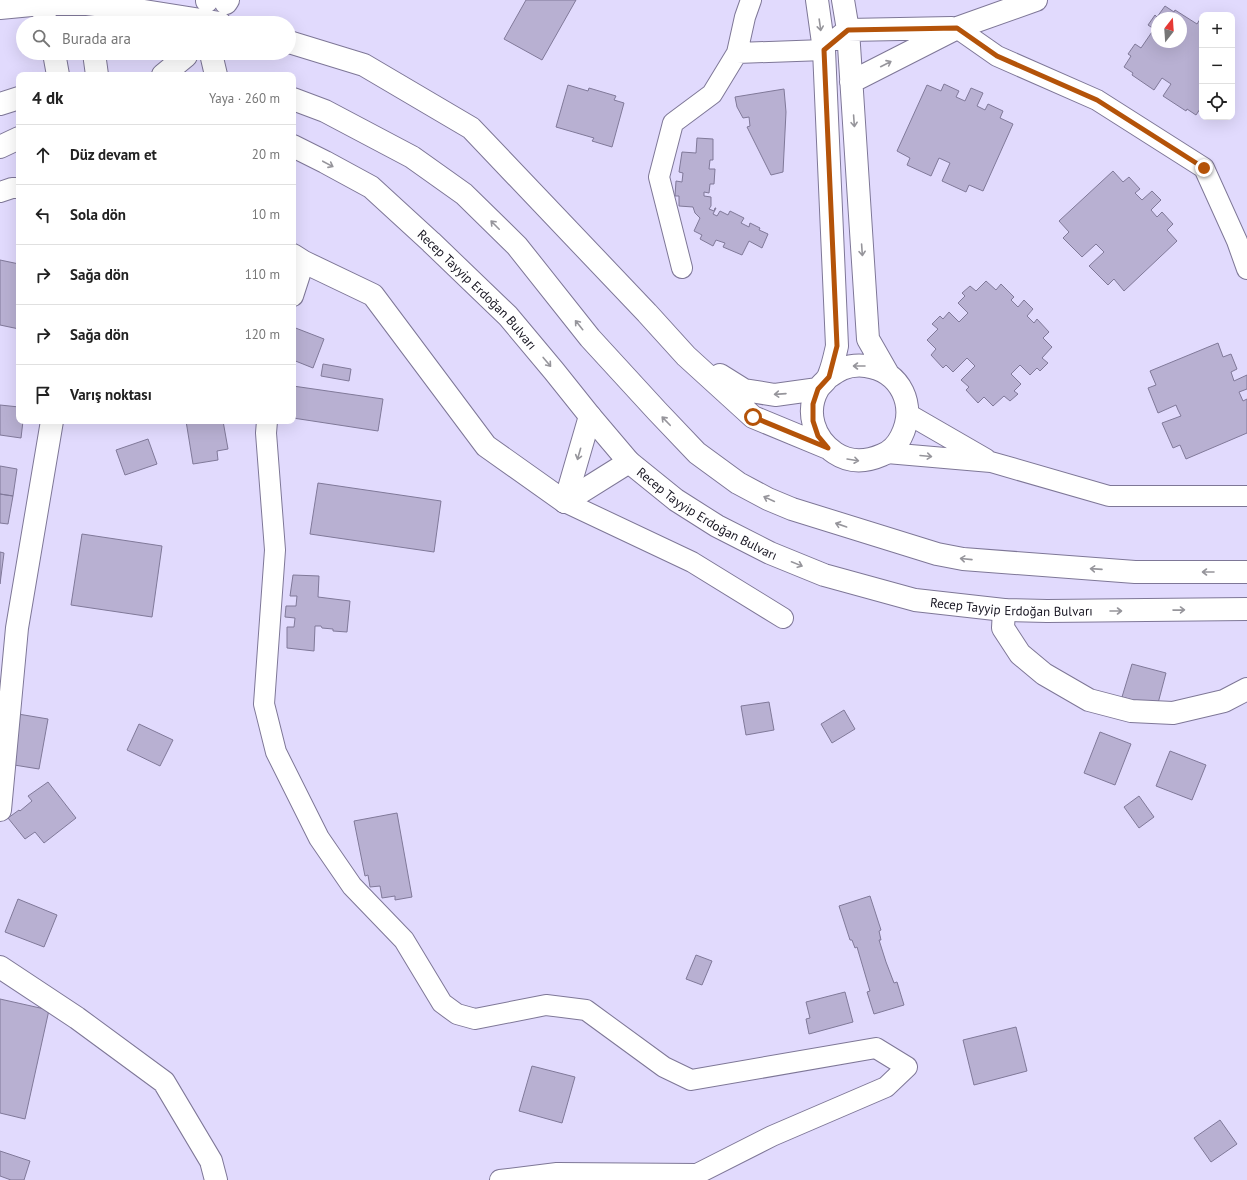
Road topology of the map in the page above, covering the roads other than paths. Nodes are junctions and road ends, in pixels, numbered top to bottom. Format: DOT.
graph roads {
  1 [pos="751,0"];
  2 [pos="817,0"];
  3 [pos="843,0"];
  4 [pos="1036,0"];
  5 [pos="218,5"];
  6 [pos="0,8"];
  7 [pos="44,13"];
  8 [pos="88,13"];
  9 [pos="957,28"];
  10 [pos="848,30"];
  11 [pos="296,44"];
  12 [pos="824,50"];
  13 [pos="738,53"];
  14 [pos="95,60"];
  15 [pos="181,60"];
  16 [pos="212,60"];
  17 [pos="97,72"];
  18 [pos="167,72"];
  19 [pos="215,72"];
  20 [pos="851,82"];
  21 [pos="16,99"];
  22 [pos="296,100"];
  23 [pos="0,104"];
  24 [pos="16,139"];
  25 [pos="0,147"];
  26 [pos="296,148"];
  27 [pos="16,188"];
  28 [pos="0,192"];
  29 [pos="297,260"];
  30 [pos="682,268"];
  31 [pos="1247,269"];
  32 [pos="686,356"];
  33 [pos="888,374"];
  34 [pos="824,383"];
  35 [pos="908,414"];
  36 [pos="590,416"];
  37 [pos="51,424"];
  38 [pos="267,424"];
  39 [pos="828,448"];
  40 [pos="887,453"];
  41 [pos="629,462"];
  42 [pos="991,462"];
  43 [pos="1247,496"];
  44 [pos="565,502"];
  45 [pos="1247,572"];
  46 [pos="1247,609"];
  47 [pos="1004,610"];
  48 [pos="783,618"];
  49 [pos="1247,689"];
  50 [pos="0,810"];
  51 [pos="0,967"];
  52 [pos="216,1180"];
  53 [pos="500,1180"];
  1 -- 13 [label="street"];
  2 -- 12 [label="street, one-way"];
  3 -- 10 [label="street"];
  4 -- 9 [label="street"];
  5 -- 8 [label="street"];
  6 -- 7 [label="street"];
  7 -- 8 [label="street"];
  9 -- 10 [label="street"];
  20 -- 9 [label="street, one-way"];
  9 -- 31 [label="street"];
  10 -- 12 [label="street"];
  10 -- 20 [label="street"];
  11 -- 32 [label="street"];
  12 -- 13 [label="street"];
  12 -- 20 [label="street"];
  12 -- 34 [label="street"];
  13 -- 30 [label="street"];
  14 -- 17 [label="street"];
  15 -- 18 [label="street"];
  16 -- 19 [label="street"];
  20 -- 33 [label="street, one-way"];
  21 -- 23 [label="street"];
  45 -- 22 [label="street, one-way"];
  24 -- 25 [label="street"];
  26 -- 36 [label="street, Recep Tayyip Erdoğan Bulvarı, one-way"];
  27 -- 28 [label="street"];
  29 -- 44 [label="street"];
  34 -- 32 [label="street, one-way"];
  32 -- 39 [label="street"];
  33 -- 34 [label="street, one-way"];
  33 -- 35 [label="street"];
  34 -- 39 [label="street"];
  35 -- 40 [label="street"];
  35 -- 42 [label="street"];
  36 -- 41 [label="street, Recep Tayyip Erdoğan Bulvarı"];
  36 -- 44 [label="street, one-way"];
  37 -- 50 [label="street"];
  38 -- 53 [label="street"];
  39 -- 40 [label="street, one-way"];
  40 -- 42 [label="street, one-way"];
  41 -- 44 [label="street"];
  41 -- 47 [label="street, Recep Tayyip Erdoğan Bulvarı, one-way"];
  42 -- 43 [label="street"];
  44 -- 48 [label="street"];
  47 -- 46 [label="street, Recep Tayyip Erdoğan Bulvarı, one-way"];
  47 -- 49 [label="street"];
  51 -- 52 [label="street"];
}
